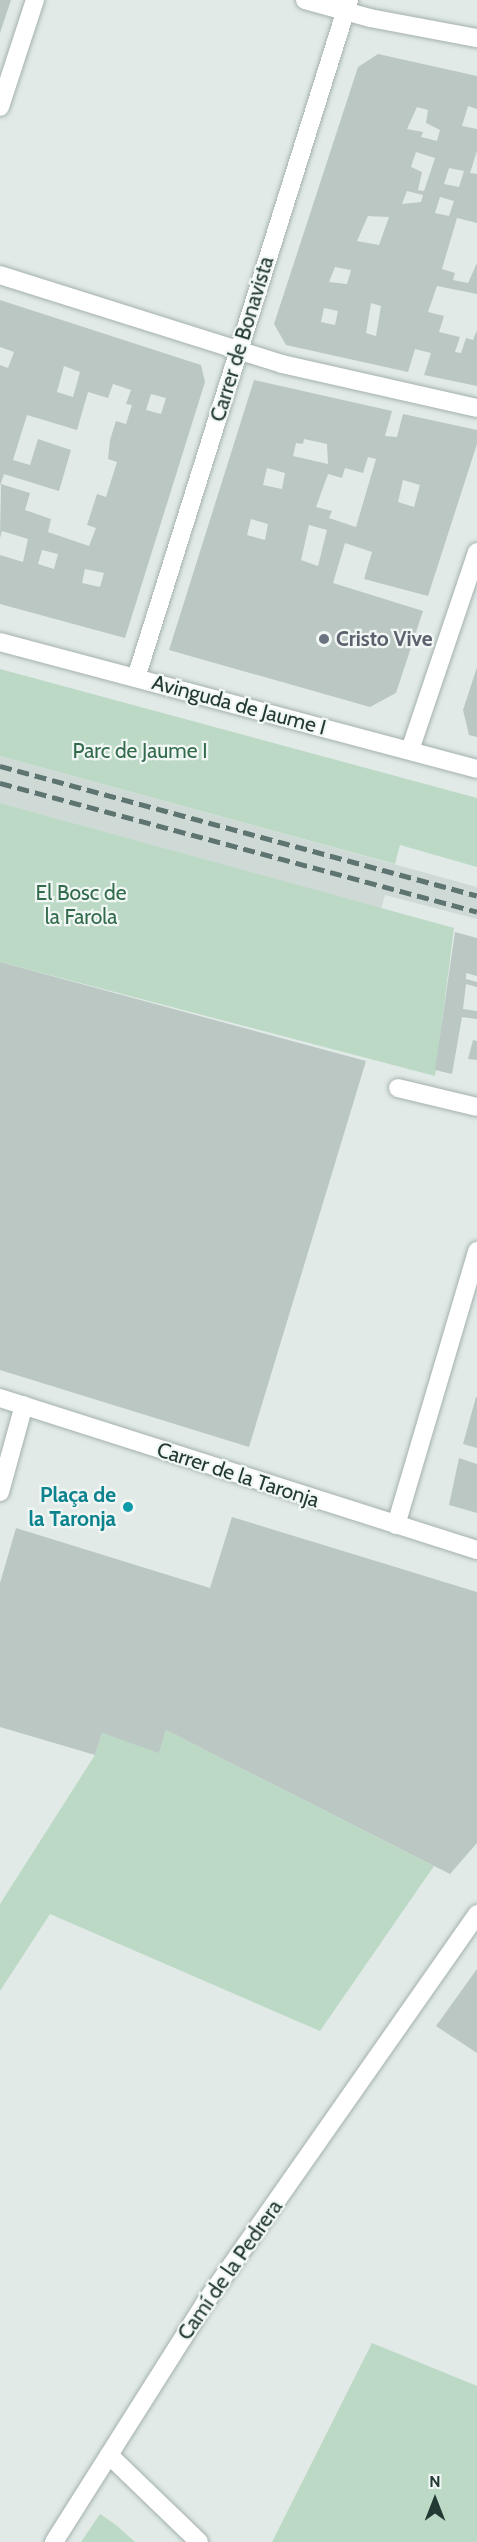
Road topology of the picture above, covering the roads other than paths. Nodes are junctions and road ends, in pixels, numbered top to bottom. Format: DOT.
graph roads {
  1 [pos="35,0"];
  2 [pos="305,0"];
  3 [pos="347,6"];
  4 [pos="477,38"];
  5 [pos="0,107"];
  6 [pos="0,275"];
  7 [pos="238,351"];
  8 [pos="477,408"];
  9 [pos="477,552"];
  10 [pos="0,642"];
  11 [pos="136,678"];
  12 [pos="410,750"];
  13 [pos="477,769"];
  14 [pos="398,1088"];
  15 [pos="477,1107"];
  16 [pos="477,1251"];
  17 [pos="0,1398"];
  18 [pos="24,1405"];
  19 [pos="0,1492"];
  20 [pos="396,1525"];
  21 [pos="477,1550"];
  22 [pos="477,1914"];
  23 [pos="109,2455"];
  24 [pos="54,2542"];
  25 [pos="199,2542"];
  1 -- 5 [label="street"];
  2 -- 3 [label="street"];
  3 -- 4 [label="street"];
  3 -- 7 [label="street, Carrer de Bonavista"];
  6 -- 7 [label="street"];
  7 -- 8 [label="street"];
  7 -- 11 [label="street, Carrer de Bonavista"];
  9 -- 12 [label="street"];
  10 -- 11 [label="street, Avinguda de Jaume I"];
  11 -- 12 [label="street, Avinguda de Jaume I"];
  12 -- 13 [label="street, Avinguda de Jaume I"];
  14 -- 15 [label="street"];
  16 -- 20 [label="street"];
  17 -- 18 [label="street, Carrer de la Taronja"];
  18 -- 19 [label="street"];
  18 -- 20 [label="street, Carrer de la Taronja"];
  20 -- 21 [label="street, Carrer de la Taronja"];
  22 -- 23 [label="street, Camí de la Pedrera"];
  23 -- 24 [label="street, Camí de la Pedrera"];
  23 -- 25 [label="street"];
}
